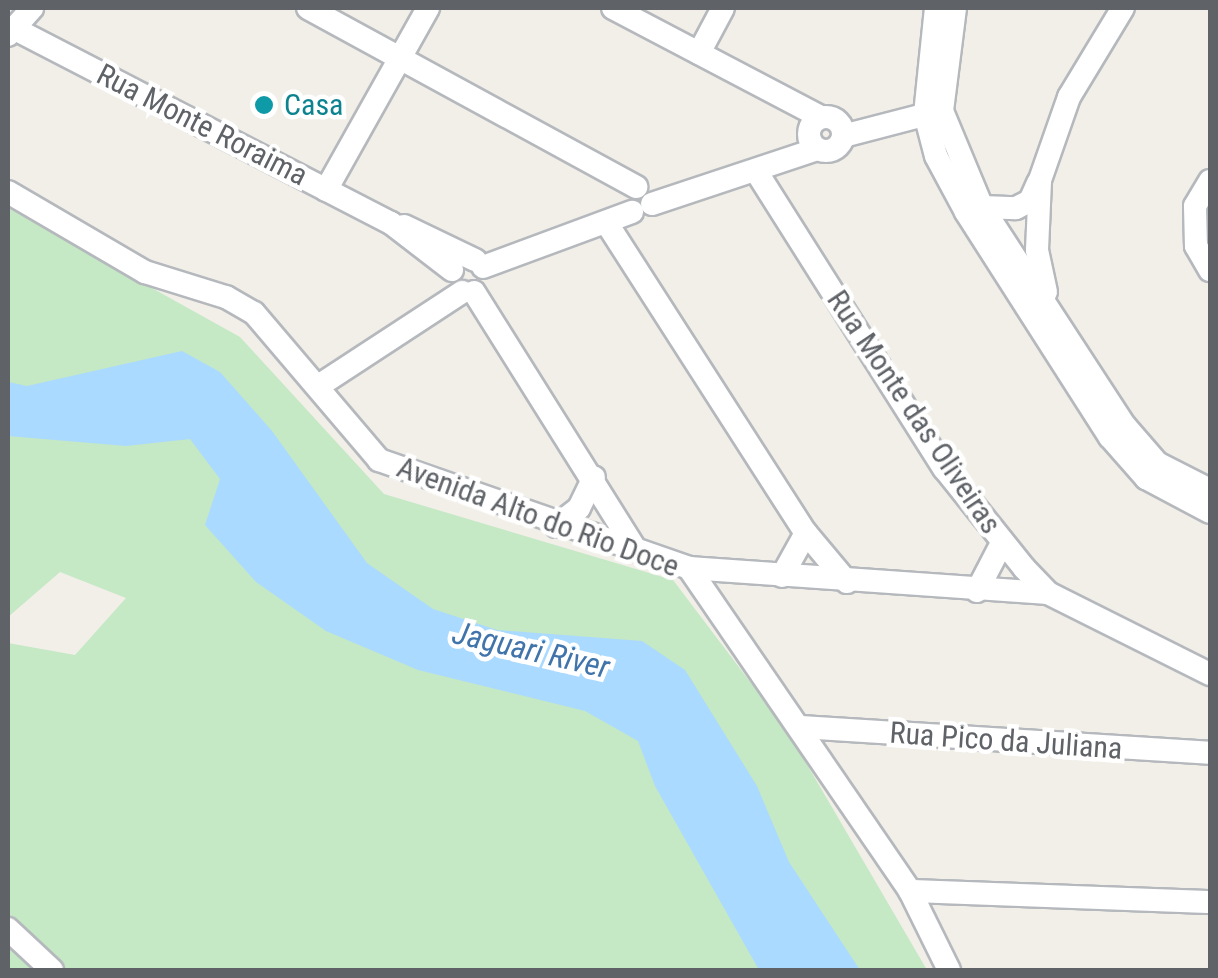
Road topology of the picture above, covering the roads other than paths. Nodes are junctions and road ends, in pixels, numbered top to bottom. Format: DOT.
graph roads {
  1 [pos="32,8"];
  2 [pos="308,8"];
  3 [pos="428,8"];
  4 [pos="613,8"];
  5 [pos="723,8"];
  6 [pos="936,8"];
  7 [pos="955,8"];
  8 [pos="1123,8"];
  9 [pos="10,32"];
  10 [pos="699,53"];
  11 [pos="401,58"];
  12 [pos="934,112"];
  13 [pos="833,124"];
  14 [pos="756,171"];
  15 [pos="1040,180"];
  16 [pos="1210,182"];
  17 [pos="326,190"];
  18 [pos="8,192"];
  19 [pos="640,201"];
  20 [pos="982,207"];
  21 [pos="606,222"];
  22 [pos="391,224"];
  23 [pos="478,263"];
  24 [pos="452,270"];
  25 [pos="1210,270"];
  26 [pos="468,292"];
  27 [pos="1049,306"];
  28 [pos="320,385"];
  29 [pos="594,477"];
  30 [pos="1210,490"];
  31 [pos="1210,512"];
  32 [pos="556,526"];
  33 [pos="806,533"];
  34 [pos="1002,543"];
  35 [pos="636,550"];
  36 [pos="689,568"];
  37 [pos="782,576"];
  38 [pos="847,582"];
  39 [pos="977,592"];
  40 [pos="1048,593"];
  41 [pos="1210,674"];
  42 [pos="800,727"];
  43 [pos="1210,753"];
  44 [pos="910,890"];
  45 [pos="1210,902"];
  46 [pos="8,929"];
  47 [pos="52,970"];
  48 [pos="950,970"];
  1 -- 9 [label="street"];
  2 -- 11 [label="street"];
  3 -- 11 [label="street"];
  4 -- 10 [label="street"];
  5 -- 10 [label="street"];
  6 -- 12 [label="street"];
  7 -- 12 [label="street"];
  8 -- 15 [label="street"];
  9 -- 17 [label="street, Rua Monte Roraima"];
  10 -- 13 [label="street"];
  11 -- 17 [label="street"];
  11 -- 19 [label="street"];
  12 -- 13 [label="street"];
  12 -- 20 [label="street"];
  12 -- 31 [label="street"];
  13 -- 14 [label="street"];
  14 -- 19 [label="street"];
  14 -- 34 [label="street, Rua Monte das Oliveiras"];
  15 -- 20 [label="street"];
  15 -- 27 [label="street"];
  16 -- 25 [label="street"];
  17 -- 22 [label="street, Rua Monte Roraima"];
  18 -- 28 [label="street, Avenida Alto do Rio Doce"];
  19 -- 21 [label="street"];
  20 -- 27 [label="street"];
  21 -- 23 [label="street"];
  21 -- 33 [label="street"];
  22 -- 23 [label="street, Rua Monte Roraima"];
  22 -- 24 [label="street, Rua Monte Roraima"];
  23 -- 24 [label="street"];
  23 -- 26 [label="street"];
  24 -- 26 [label="street"];
  26 -- 28 [label="street"];
  26 -- 29 [label="street"];
  27 -- 30 [label="street"];
  28 -- 32 [label="street, Avenida Alto do Rio Doce"];
  29 -- 32 [label="street"];
  29 -- 35 [label="street"];
  32 -- 35 [label="street, Avenida Alto do Rio Doce"];
  33 -- 37 [label="street"];
  33 -- 38 [label="street"];
  34 -- 39 [label="street"];
  34 -- 40 [label="street, Rua Monte das Oliveiras"];
  35 -- 36 [label="street, Avenida Alto do Rio Doce"];
  36 -- 37 [label="street"];
  36 -- 42 [label="street, Avenida Alto do Rio Doce"];
  37 -- 38 [label="street"];
  38 -- 39 [label="street"];
  39 -- 40 [label="street"];
  40 -- 41 [label="street, Rua Monte das Oliveiras"];
  42 -- 43 [label="street, Rua Pico da Juliana"];
  42 -- 44 [label="street, Avenida Alto do Rio Doce"];
  44 -- 45 [label="street"];
  44 -- 48 [label="street, Avenida Alto do Rio Doce"];
  46 -- 47 [label="street"];
}
